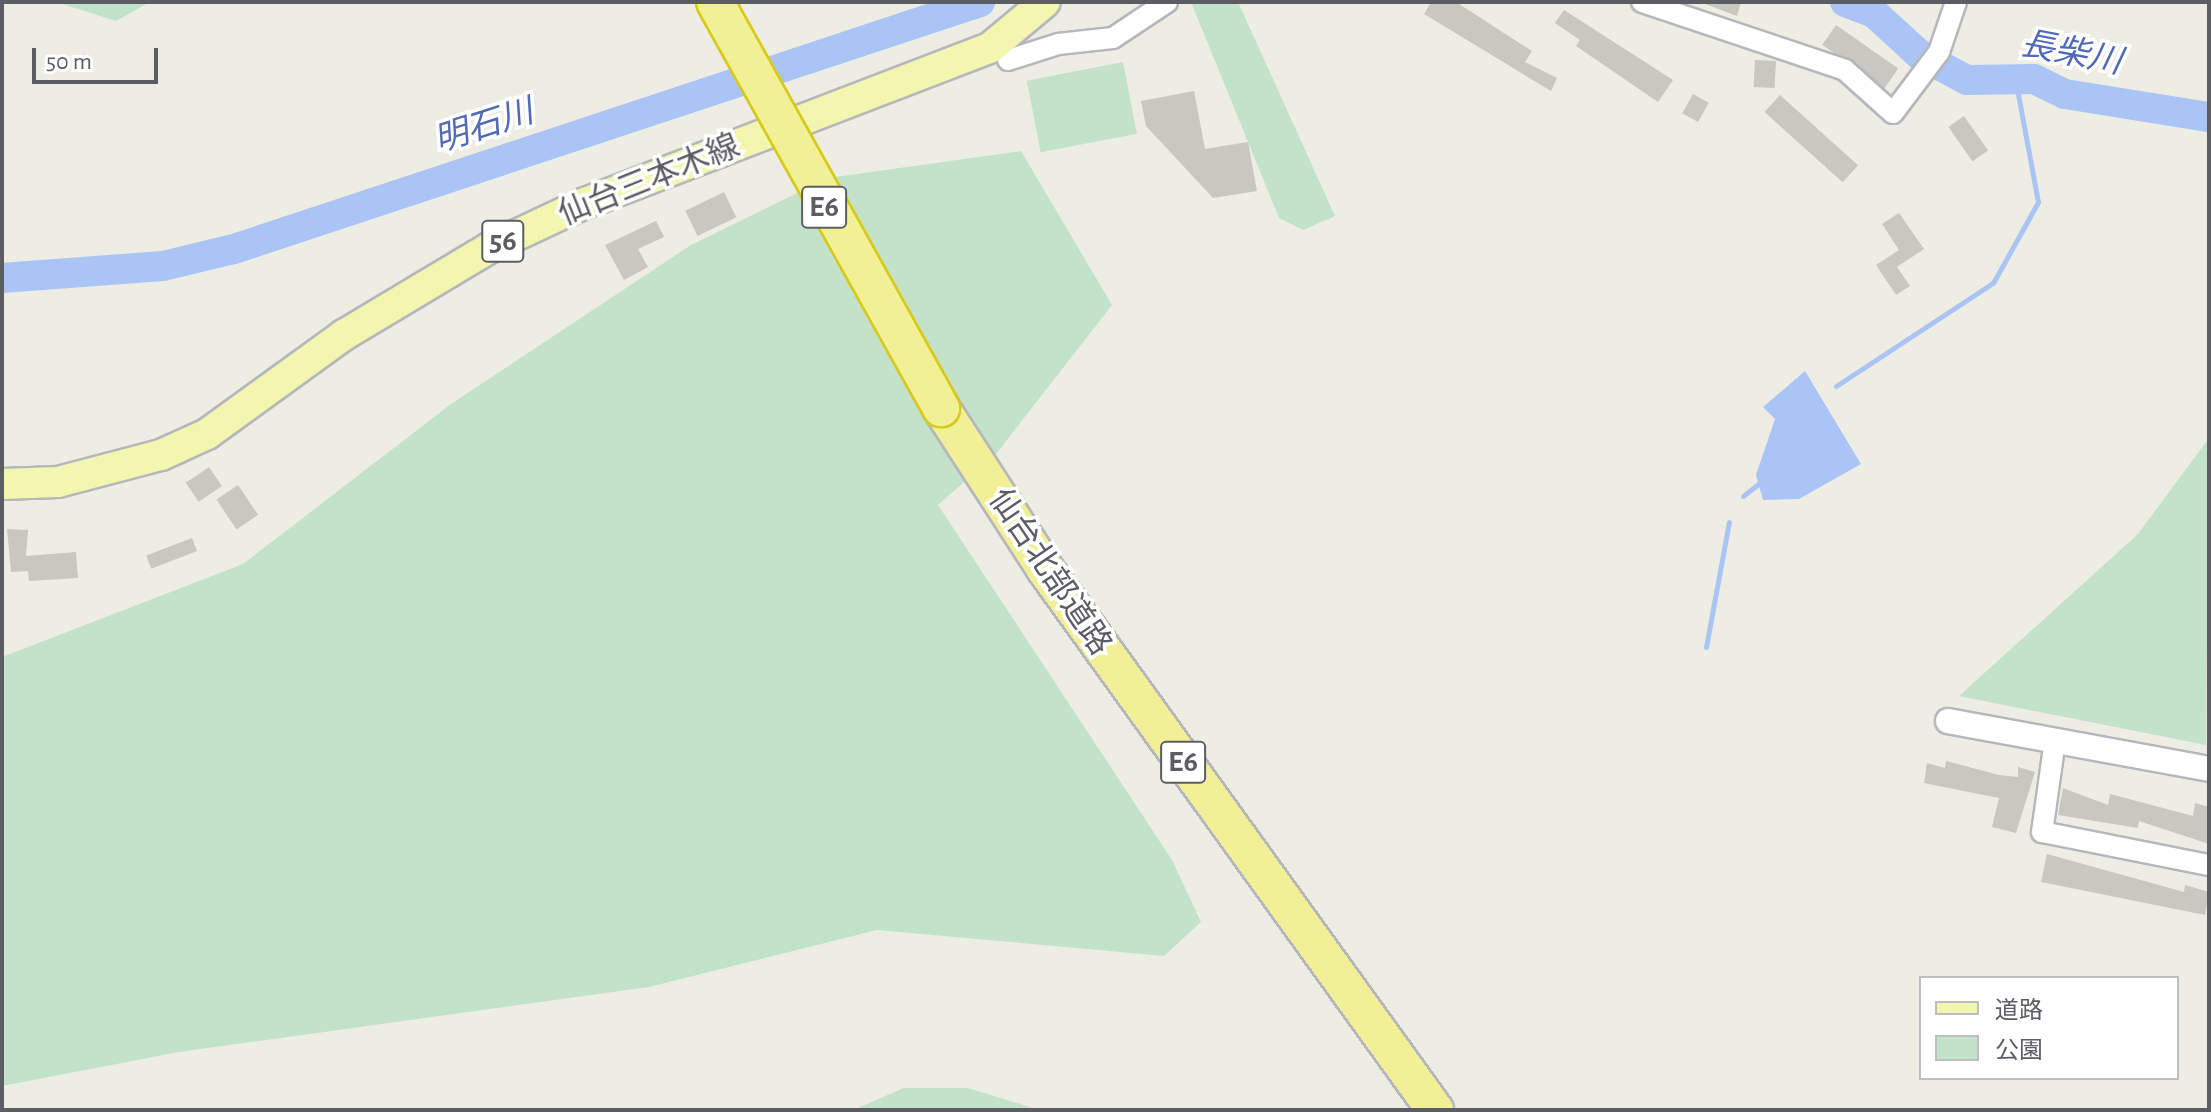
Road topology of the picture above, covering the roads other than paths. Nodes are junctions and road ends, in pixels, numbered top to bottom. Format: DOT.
graph roads {
  1 [pos="715,2"];
  2 [pos="1167,2"];
  3 [pos="1642,2"];
  4 [pos="1955,11"];
  5 [pos="1035,13"];
  6 [pos="1008,60"];
  7 [pos="2,484"];
  8 [pos="1948,721"];
  9 [pos="2055,740"];
  10 [pos="2209,769"];
  11 [pos="2209,865"];
  12 [pos="1367,1015"];
  13 [pos="1425,1110"];
  14 [pos="1435,1110"];
  1 -- 12 [label="highway, 仙台北部道路 / E6, bridge"];
  2 -- 6 [label="street"];
  3 -- 4 [label="street"];
  5 -- 7 [label="main road, 仙台三本木線 / 56"];
  8 -- 9 [label="street"];
  9 -- 10 [label="street"];
  9 -- 11 [label="street"];
  12 -- 13 [label="highway"];
  12 -- 14 [label="highway, 仙台北部道路 / E6"];
}
